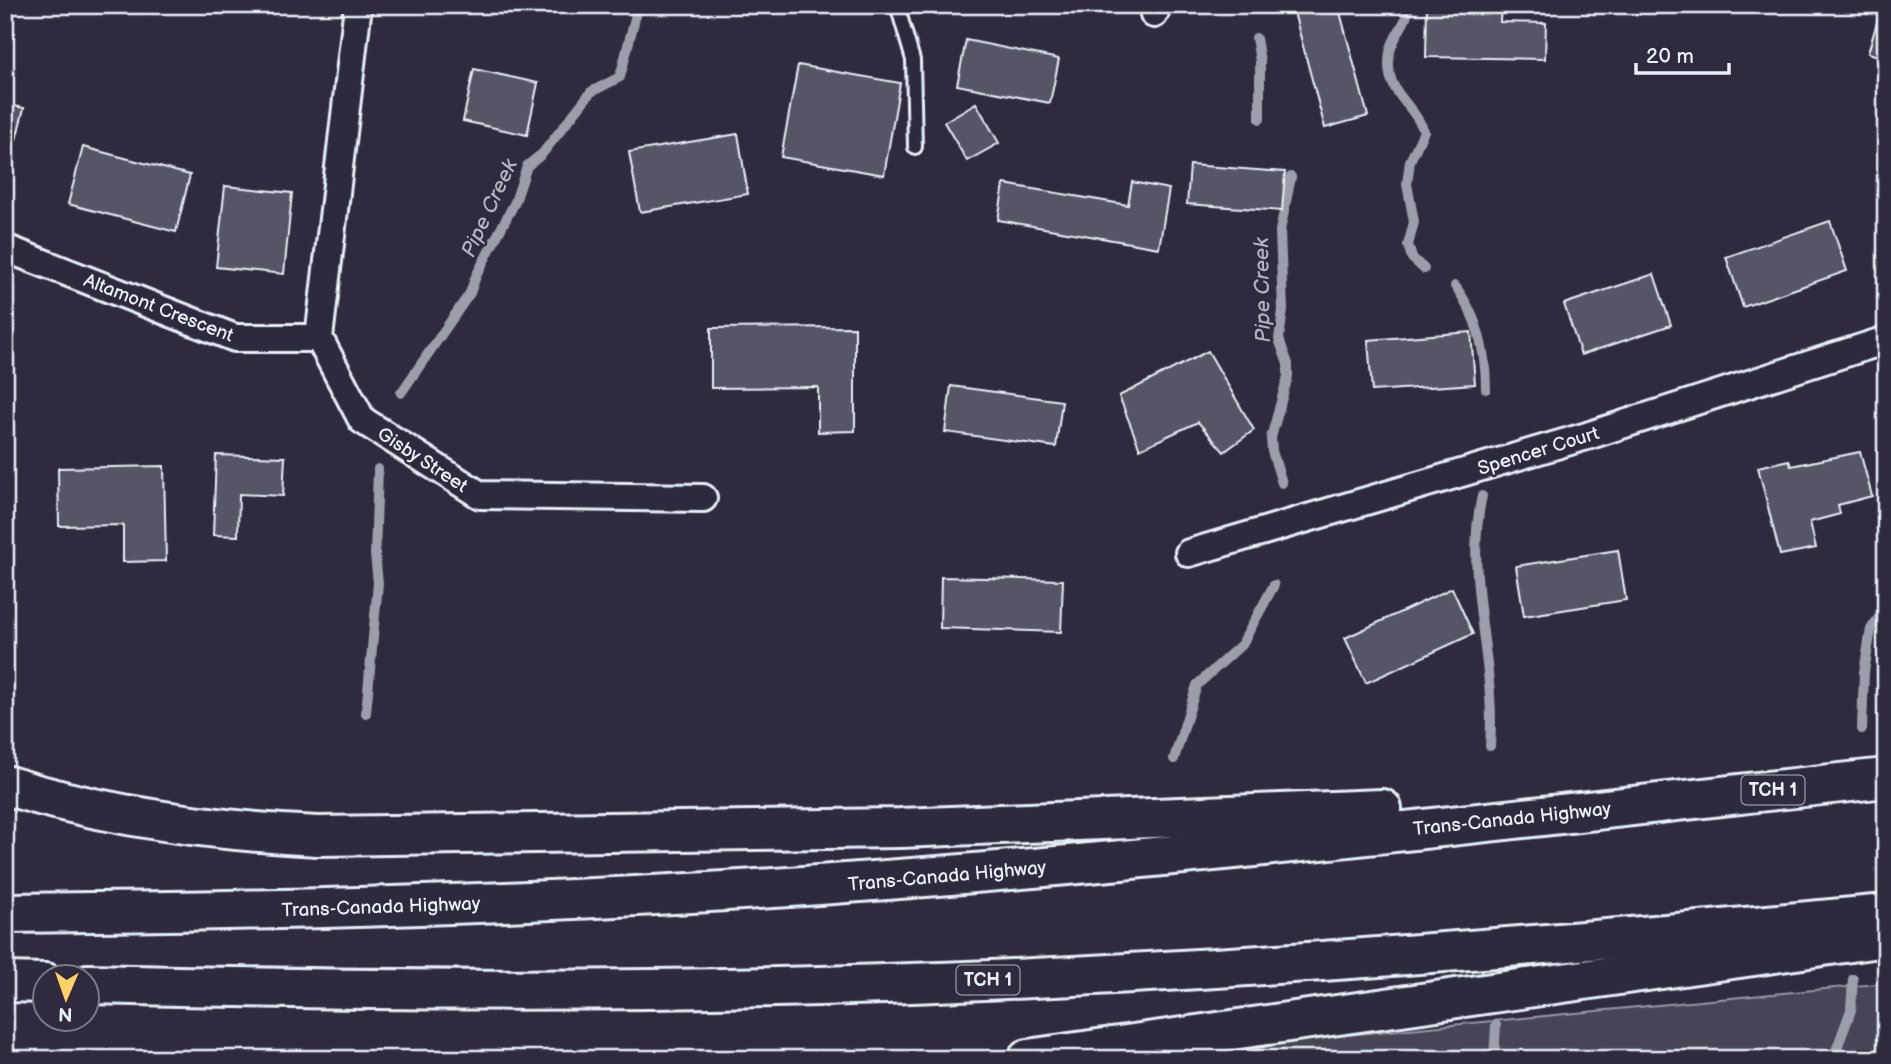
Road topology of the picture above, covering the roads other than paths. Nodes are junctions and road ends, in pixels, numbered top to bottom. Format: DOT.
graph roads {
  1 [pos="358,5"];
  2 [pos="897,5"];
  3 [pos="915,147"];
  4 [pos="5,248"];
  5 [pos="318,338"];
  6 [pos="1886,340"];
  7 [pos="703,498"];
  8 [pos="1189,553"];
  9 [pos="1886,778"];
  10 [pos="5,785"];
  11 [pos="1660,802"];
  12 [pos="5,913"];
  13 [pos="1886,914"];
  14 [pos="1886,937"];
  15 [pos="5,982"];
  16 [pos="32,983"];
  17 [pos="102,984"];
  18 [pos="1028,1059"];
  1 -- 5 [label="street"];
  2 -- 3 [label="lane"];
  4 -- 5 [label="street, Altamont Crescent"];
  5 -- 7 [label="street, Gisby Street"];
  6 -- 8 [label="street, Spencer Court"];
  9 -- 11 [label="highway, Trans-Canada Highway / TCH 1"];
  10 -- 11 [label="highway"];
  11 -- 12 [label="highway, Trans-Canada Highway / TCH 1"];
  13 -- 17 [label="highway, TCH 1"];
  14 -- 18 [label="highway"];
  15 -- 16 [label="highway"];
}
